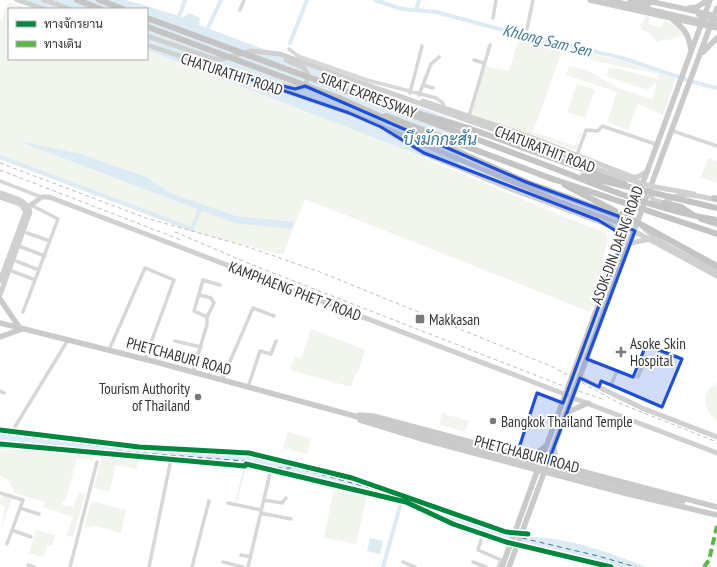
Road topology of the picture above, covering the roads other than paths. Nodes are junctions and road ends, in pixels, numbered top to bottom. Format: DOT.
graph roads {
  1 [pos="17,0"];
  2 [pos="44,0"];
  3 [pos="77,0"];
  4 [pos="98,0"];
  5 [pos="244,0"];
  6 [pos="496,0"];
  7 [pos="533,0"];
  8 [pos="590,0"];
  9 [pos="630,0"];
  10 [pos="644,0"];
  11 [pos="709,0"];
  12 [pos="656,1"];
  13 [pos="611,2"];
  14 [pos="678,7"];
  15 [pos="41,8"];
  16 [pos="67,8"];
  17 [pos="98,8"];
  18 [pos="120,8"];
  19 [pos="717,8"];
  20 [pos="240,10"];
  21 [pos="705,13"];
  22 [pos="716,17"];
  23 [pos="148,18"];
  24 [pos="493,18"];
  25 [pos="671,18"];
  26 [pos="699,20"];
  27 [pos="148,26"];
  28 [pos="715,26"];
  29 [pos="527,29"];
  30 [pos="148,36"];
  31 [pos="717,38"];
  32 [pos="490,44"];
  33 [pos="148,45"];
  34 [pos="422,46"];
  35 [pos="289,49"];
  36 [pos="692,52"];
  37 [pos="274,53"];
  38 [pos="701,53"];
  39 [pos="439,57"];
  40 [pos="474,60"];
  41 [pos="484,64"];
  42 [pos="238,75"];
  43 [pos="423,85"];
  44 [pos="433,88"];
  45 [pos="410,93"];
  46 [pos="419,95"];
  47 [pos="399,96"];
  48 [pos="339,98"];
  49 [pos="365,98"];
  50 [pos="444,107"];
  51 [pos="469,116"];
  52 [pos="381,127"];
  53 [pos="673,131"];
  54 [pos="658,145"];
  55 [pos="717,146"];
  56 [pos="577,154"];
  57 [pos="556,169"];
  58 [pos="649,171"];
  59 [pos="550,178"];
  60 [pos="0,181"];
  61 [pos="643,186"];
  62 [pos="650,191"];
  63 [pos="0,193"];
  64 [pos="0,197"];
  65 [pos="42,197"];
  66 [pos="716,199"];
  67 [pos="664,203"];
  68 [pos="28,207"];
  69 [pos="717,208"];
  70 [pos="717,220"];
  71 [pos="638,222"];
  72 [pos="717,224"];
  73 [pos="626,230"];
  74 [pos="27,232"];
  75 [pos="717,234"];
  76 [pos="657,239"];
  77 [pos="50,241"];
  78 [pos="631,243"];
  79 [pos="621,246"];
  80 [pos="21,247"];
  81 [pos="45,256"];
  82 [pos="16,261"];
  83 [pos="717,266"];
  84 [pos="39,270"];
  85 [pos="12,271"];
  86 [pos="717,271"];
  87 [pos="717,276"];
  88 [pos="35,280"];
  89 [pos="0,281"];
  90 [pos="220,285"];
  91 [pos="0,295"];
  92 [pos="200,295"];
  93 [pos="0,299"];
  94 [pos="23,312"];
  95 [pos="274,316"];
  96 [pos="207,317"];
  97 [pos="0,323"];
  98 [pos="22,328"];
  99 [pos="0,337"];
  100 [pos="68,340"];
  101 [pos="175,341"];
  102 [pos="276,341"];
  103 [pos="201,347"];
  104 [pos="110,350"];
  105 [pos="587,359"];
  106 [pos="144,360"];
  107 [pos="617,371"];
  108 [pos="193,372"];
  109 [pos="580,378"];
  110 [pos="222,380"];
  111 [pos="611,385"];
  112 [pos="248,387"];
  113 [pos="599,387"];
  114 [pos="567,395"];
  115 [pos="573,398"];
  116 [pos="564,403"];
  117 [pos="588,403"];
  118 [pos="568,412"];
  119 [pos="351,414"];
  120 [pos="13,430"];
  121 [pos="717,437"];
  122 [pos="556,442"];
  123 [pos="547,445"];
  124 [pos="500,450"];
  125 [pos="717,452"];
  126 [pos="517,454"];
  127 [pos="525,456"];
  128 [pos="497,458"];
  129 [pos="171,459"];
  130 [pos="541,461"];
  131 [pos="97,462"];
  132 [pos="548,463"];
  133 [pos="522,465"];
  134 [pos="561,466"];
  135 [pos="271,469"];
  136 [pos="538,470"];
  137 [pos="545,472"];
  138 [pos="590,473"];
  139 [pos="558,475"];
  140 [pos="534,482"];
  141 [pos="588,483"];
  142 [pos="540,485"];
  143 [pos="0,493"];
  144 [pos="286,498"];
  145 [pos="209,500"];
  146 [pos="264,500"];
  147 [pos="675,500"];
  148 [pos="228,503"];
  149 [pos="701,503"];
  150 [pos="717,507"];
  151 [pos="20,508"];
  152 [pos="700,510"];
  153 [pos="261,511"];
  154 [pos="39,514"];
  155 [pos="717,515"];
  156 [pos="291,520"];
  157 [pos="12,530"];
  158 [pos="32,537"];
  159 [pos="482,540"];
  160 [pos="7,544"];
  161 [pos="241,555"];
  162 [pos="250,557"];
  163 [pos="223,562"];
  164 [pos="403,562"];
  165 [pos="473,562"];
  166 [pos="28,565"];
  167 [pos="34,567"];
  168 [pos="70,567"];
  169 [pos="149,567"];
  170 [pos="192,567"];
  171 [pos="243,567"];
  172 [pos="248,567"];
  173 [pos="415,567"];
  174 [pos="486,567"];
  175 [pos="498,567"];
  176 [pos="502,567"];
  177 [pos="509,567"];
  1 -- 15 [label="main road"];
  2 -- 16 [label="main road"];
  3 -- 17 [label="highway"];
  4 -- 18 [label="highway"];
  5 -- 20 [label="street"];
  6 -- 24 [label="street"];
  7 -- 29 [label="street"];
  8 -- 13 [label="main road"];
  9 -- 26 [label="main road"];
  10 -- 12 [label="main road"];
  11 -- 14 [label="main road"];
  11 -- 21 [label="main road, ASOK-DIN DAENG ROAD"];
  12 -- 14 [label="main road"];
  13 -- 25 [label="main road"];
  13 -- 26 [label="main road, bridge"];
  14 -- 21 [label="main road"];
  19 -- 22 [label="main road, ASOK-DIN DAENG ROAD"];
  21 -- 22 [label="main road"];
  21 -- 26 [label="main road, ASOK-DIN DAENG ROAD"];
  22 -- 26 [label="main road, bridge"];
  22 -- 28 [label="main road, ASOK-DIN DAENG ROAD"];
  23 -- 49 [label="highway, SIRAT EXPRESSWAY, bridge"];
  25 -- 26 [label="main road"];
  25 -- 36 [label="main road"];
  26 -- 28 [label="main road, bridge"];
  26 -- 36 [label="main road, ASOK-DIN DAENG ROAD"];
  27 -- 48 [label="highway, SIRAT EXPRESSWAY, bridge"];
  28 -- 38 [label="main road, ASOK-DIN DAENG ROAD"];
  30 -- 37 [label="main road, CHATURATHIT ROAD, bridge"];
  31 -- 38 [label="main road"];
  32 -- 41 [label="street"];
  33 -- 42 [label="main road, CHATURATHIT ROAD"];
  34 -- 45 [label="street"];
  35 -- 45 [label="street"];
  36 -- 54 [label="main road, ASOK-DIN DAENG ROAD"];
  37 -- 42 [label="main road, bridge"];
  37 -- 47 [label="main road, CHATURATHIT ROAD"];
  38 -- 53 [label="main road, ASOK-DIN DAENG ROAD"];
  39 -- 43 [label="street"];
  40 -- 41 [label="street"];
  41 -- 51 [label="street"];
  42 -- 52 [label="main road, CHATURATHIT ROAD, bridge"];
  43 -- 44 [label="street"];
  43 -- 46 [label="street"];
  45 -- 46 [label="street"];
  46 -- 50 [label="street"];
  47 -- 50 [label="main road"];
  47 -- 66 [label="main road, CHATURATHIT ROAD, bridge"];
  48 -- 59 [label="highway, SIRAT EXPRESSWAY"];
  48 -- 73 [label="highway"];
  49 -- 57 [label="highway, SIRAT EXPRESSWAY"];
  49 -- 61 [label="highway"];
  50 -- 51 [label="main road"];
  51 -- 56 [label="main road"];
  52 -- 79 [label="main road, bridge"];
  52 -- 87 [label="main road, CHATURATHIT ROAD, bridge"];
  53 -- 55 [label="street"];
  53 -- 62 [label="main road, ASOK-DIN DAENG ROAD"];
  54 -- 56 [label="street"];
  54 -- 58 [label="main road, ASOK-DIN DAENG ROAD"];
  56 -- 58 [label="main road"];
  57 -- 69 [label="highway, bridge"];
  57 -- 70 [label="highway, SIRAT EXPRESSWAY, bridge"];
  58 -- 61 [label="main road, ASOK-DIN DAENG ROAD"];
  59 -- 75 [label="highway, SIRAT EXPRESSWAY, bridge"];
  59 -- 83 [label="highway, bridge"];
  60 -- 65 [label="street"];
  61 -- 73 [label="main road, ASOK-DIN DAENG ROAD"];
  62 -- 67 [label="main road"];
  62 -- 71 [label="main road, ASOK-DIN DAENG ROAD"];
  63 -- 68 [label="main road"];
  64 -- 68 [label="main road"];
  65 -- 68 [label="main road"];
  65 -- 114 [label="main road, KAMPHAENG PHET 7 ROAD"];
  66 -- 67 [label="main road, CHATURATHIT ROAD"];
  67 -- 72 [label="highway"];
  68 -- 77 [label="street"];
  68 -- 89 [label="main road"];
  68 -- 91 [label="main road"];
  71 -- 76 [label="main road"];
  71 -- 78 [label="main road, ASOK-DIN DAENG ROAD"];
  73 -- 79 [label="main road, ASOK-DIN DAENG ROAD"];
  74 -- 77 [label="street"];
  76 -- 78 [label="main road"];
  76 -- 86 [label="main road"];
  77 -- 81 [label="street"];
  78 -- 105 [label="main road, ASOK-DIN DAENG ROAD"];
  79 -- 114 [label="main road, ASOK-DIN DAENG ROAD"];
  80 -- 81 [label="street"];
  81 -- 84 [label="street"];
  82 -- 84 [label="street"];
  84 -- 88 [label="street"];
  85 -- 88 [label="street"];
  88 -- 94 [label="street"];
  90 -- 92 [label="street"];
  92 -- 96 [label="street"];
  92 -- 96 [label="street"];
  93 -- 98 [label="main road"];
  95 -- 110 [label="street"];
  96 -- 103 [label="street"];
  97 -- 98 [label="main road, PHETCHABURI ROAD"];
  98 -- 99 [label="main road"];
  98 -- 100 [label="main road, PHETCHABURI ROAD"];
  100 -- 104 [label="main road, PHETCHABURI ROAD"];
  100 -- 120 [label="street"];
  101 -- 103 [label="street"];
  102 -- 112 [label="street"];
  103 -- 108 [label="street"];
  104 -- 106 [label="main road, PHETCHABURI ROAD"];
  104 -- 106 [label="street"];
  105 -- 107 [label="street"];
  105 -- 109 [label="main road, ASOK-DIN DAENG ROAD"];
  106 -- 108 [label="main road, PHETCHABURI ROAD"];
  107 -- 111 [label="street"];
  107 -- 111 [label="street"];
  108 -- 110 [label="main road, PHETCHABURI ROAD"];
  109 -- 113 [label="main road"];
  109 -- 115 [label="main road, ASOK-DIN DAENG ROAD"];
  110 -- 112 [label="main road, PHETCHABURI ROAD"];
  111 -- 113 [label="street"];
  112 -- 119 [label="main road, PHETCHABURI ROAD"];
  113 -- 121 [label="main road"];
  114 -- 116 [label="main road, ASOK-DIN DAENG ROAD"];
  115 -- 117 [label="main road"];
  115 -- 118 [label="main road, ASOK-DIN DAENG ROAD"];
  116 -- 123 [label="main road, ASOK-DIN DAENG ROAD"];
  116 -- 126 [label="street"];
  117 -- 118 [label="main road"];
  117 -- 125 [label="main road"];
  118 -- 122 [label="main road, ASOK-DIN DAENG ROAD"];
  119 -- 124 [label="main road, PHETCHABURI ROAD"];
  119 -- 128 [label="main road, PHETCHABURI ROAD"];
  119 -- 147 [label="main road, PHETCHABURI ROAD, bridge"];
  122 -- 132 [label="main road, ASOK-DIN DAENG ROAD"];
  122 -- 134 [label="main road"];
  123 -- 127 [label="main road"];
  123 -- 130 [label="main road, ASOK-DIN DAENG ROAD"];
  124 -- 126 [label="main road, PHETCHABURI ROAD"];
  124 -- 128 [label="main road"];
  126 -- 127 [label="main road, PHETCHABURI ROAD"];
  127 -- 130 [label="main road, PHETCHABURI ROAD"];
  128 -- 133 [label="main road, PHETCHABURI ROAD"];
  129 -- 169 [label="street"];
  130 -- 132 [label="main road, PHETCHABURI ROAD"];
  130 -- 136 [label="main road, ASOK-DIN DAENG ROAD"];
  131 -- 168 [label="street"];
  132 -- 134 [label="main road, PHETCHABURI ROAD"];
  132 -- 137 [label="main road, ASOK-DIN DAENG ROAD"];
  133 -- 136 [label="main road, PHETCHABURI ROAD"];
  133 -- 140 [label="main road"];
  134 -- 138 [label="main road, PHETCHABURI ROAD"];
  135 -- 146 [label="street"];
  136 -- 137 [label="main road, PHETCHABURI ROAD"];
  136 -- 140 [label="main road, ASOK-DIN DAENG ROAD"];
  137 -- 139 [label="main road, PHETCHABURI ROAD"];
  137 -- 142 [label="main road, ASOK-DIN DAENG ROAD"];
  138 -- 141 [label="main road"];
  138 -- 149 [label="main road, PHETCHABURI ROAD"];
  139 -- 141 [label="main road, PHETCHABURI ROAD"];
  139 -- 142 [label="main road"];
  140 -- 176 [label="main road, ASOK-DIN DAENG ROAD"];
  141 -- 152 [label="main road, PHETCHABURI ROAD"];
  142 -- 177 [label="main road, ASOK-DIN DAENG ROAD"];
  143 -- 151 [label="street"];
  144 -- 146 [label="street"];
  145 -- 170 [label="street"];
  146 -- 153 [label="street"];
  147 -- 149 [label="main road, PHETCHABURI ROAD"];
  147 -- 152 [label="main road, PHETCHABURI ROAD"];
  148 -- 153 [label="street"];
  149 -- 150 [label="main road, PHETCHABURI ROAD"];
  151 -- 154 [label="street"];
  151 -- 157 [label="street"];
  152 -- 155 [label="main road, PHETCHABURI ROAD"];
  153 -- 156 [label="street"];
  153 -- 162 [label="street"];
  157 -- 158 [label="street"];
  157 -- 160 [label="street"];
  159 -- 175 [label="street"];
  161 -- 162 [label="street"];
  162 -- 172 [label="street"];
  163 -- 171 [label="street"];
  164 -- 173 [label="street"];
  165 -- 174 [label="street"];
  166 -- 167 [label="street"];
}
